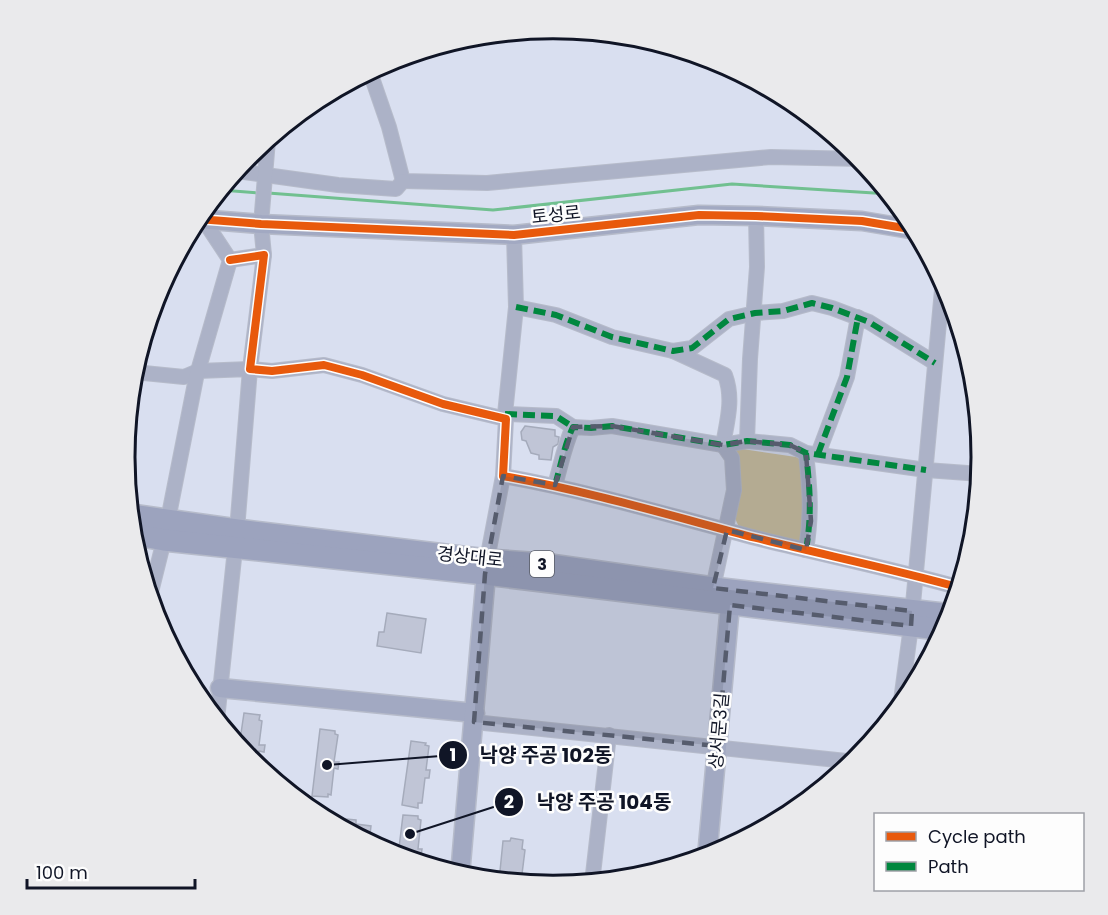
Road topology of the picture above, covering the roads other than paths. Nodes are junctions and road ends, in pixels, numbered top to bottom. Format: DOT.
graph roads {
  1 [pos="373,80"];
  2 [pos="267,154"];
  3 [pos="846,158"];
  4 [pos="248,172"];
  5 [pos="265,174"];
  6 [pos="403,181"];
  7 [pos="756,216"];
  8 [pos="210,219"];
  9 [pos="261,221"];
  10 [pos="206,226"];
  11 [pos="904,228"];
  12 [pos="514,235"];
  13 [pos="264,255"];
  14 [pos="230,260"];
  15 [pos="940,296"];
  16 [pos="516,307"];
  17 [pos="754,313"];
  18 [pos="858,318"];
  19 [pos="673,351"];
  20 [pos="934,363"];
  21 [pos="250,369"];
  22 [pos="198,371"];
  23 [pos="145,373"];
  24 [pos="506,417"];
  25 [pos="573,427"];
  26 [pos="747,441"];
  27 [pos="723,445"];
  28 [pos="812,453"];
  29 [pos="926,470"];
  30 [pos="972,473"];
  31 [pos="503,476"];
  32 [pos="555,485"];
  33 [pos="140,519"];
  34 [pos="727,530"];
  35 [pos="166,531"];
  36 [pos="143,533"];
  37 [pos="236,538"];
  38 [pos="806,550"];
  39 [pos="486,567"];
  40 [pos="915,575"];
  41 [pos="154,579"];
  42 [pos="952,585"];
  43 [pos="713,588"];
  44 [pos="730,605"];
  45 [pos="942,616"];
  46 [pos="912,619"];
  47 [pos="937,627"];
  48 [pos="220,688"];
  49 [pos="903,689"];
  50 [pos="218,707"];
  51 [pos="474,717"];
  52 [pos="609,735"];
  53 [pos="717,746"];
  54 [pos="842,760"];
  55 [pos="708,846"];
  56 [pos="461,865"];
  57 [pos="593,874"];
  1 -- 6 [label="street"];
  2 -- 5 [label="street"];
  3 -- 6 [label="street"];
  4 -- 5 [label="street"];
  5 -- 6 [label="street"];
  5 -- 9 [label="street"];
  7 -- 11 [label="street, 토성로"];
  7 -- 12 [label="street, 토성로"];
  7 -- 17 [label="street"];
  8 -- 9 [label="street, 토성로"];
  9 -- 12 [label="street, 토성로"];
  9 -- 13 [label="street"];
  10 -- 14 [label="street"];
  12 -- 16 [label="street"];
  13 -- 14 [label="street"];
  13 -- 21 [label="street"];
  14 -- 22 [label="street"];
  15 -- 20 [label="street"];
  16 -- 19 [label="street"];
  16 -- 24 [label="street"];
  17 -- 18 [label="street"];
  17 -- 19 [label="street"];
  17 -- 26 [label="street"];
  18 -- 20 [label="street"];
  18 -- 28 [label="street"];
  19 -- 27 [label="street"];
  20 -- 29 [label="street"];
  21 -- 22 [label="street"];
  21 -- 24 [label="street"];
  21 -- 37 [label="street"];
  22 -- 23 [label="street"];
  22 -- 35 [label="street"];
  24 -- 25 [label="street"];
  24 -- 31 [label="street"];
  25 -- 27 [label="street"];
  25 -- 32 [label="street"];
  26 -- 27 [label="street"];
  26 -- 28 [label="street"];
  27 -- 34 [label="street"];
  28 -- 29 [label="street"];
  28 -- 38 [label="street"];
  29 -- 30 [label="street"];
  29 -- 40 [label="street"];
  31 -- 32 [label="street"];
  31 -- 39 [label="street"];
  32 -- 34 [label="street"];
  33 -- 35 [label="main road, 경상대로 / 3"];
  34 -- 38 [label="street"];
  34 -- 43 [label="street"];
  35 -- 36 [label="main road, 경상대로 / 3"];
  35 -- 37 [label="main road, 경상대로 / 3"];
  35 -- 41 [label="street"];
  37 -- 39 [label="main road, 경상대로 / 3"];
  37 -- 48 [label="street"];
  38 -- 40 [label="street"];
  39 -- 43 [label="main road, 경상대로 / 3"];
  39 -- 44 [label="main road, 경상대로 / 3"];
  39 -- 51 [label="street"];
  40 -- 42 [label="street"];
  40 -- 46 [label="street"];
  43 -- 46 [label="main road, 경상대로 / 3"];
  44 -- 46 [label="main road, 경상대로 / 3"];
  44 -- 53 [label="street, 상서문3길"];
  45 -- 46 [label="main road, 경상대로 / 3"];
  46 -- 47 [label="main road, 경상대로 / 3"];
  46 -- 49 [label="street"];
  48 -- 50 [label="street"];
  48 -- 51 [label="street"];
  51 -- 52 [label="street"];
  51 -- 56 [label="street"];
  52 -- 53 [label="street"];
  52 -- 57 [label="street"];
  53 -- 54 [label="street"];
  53 -- 55 [label="street, 상서문3길"];
}
